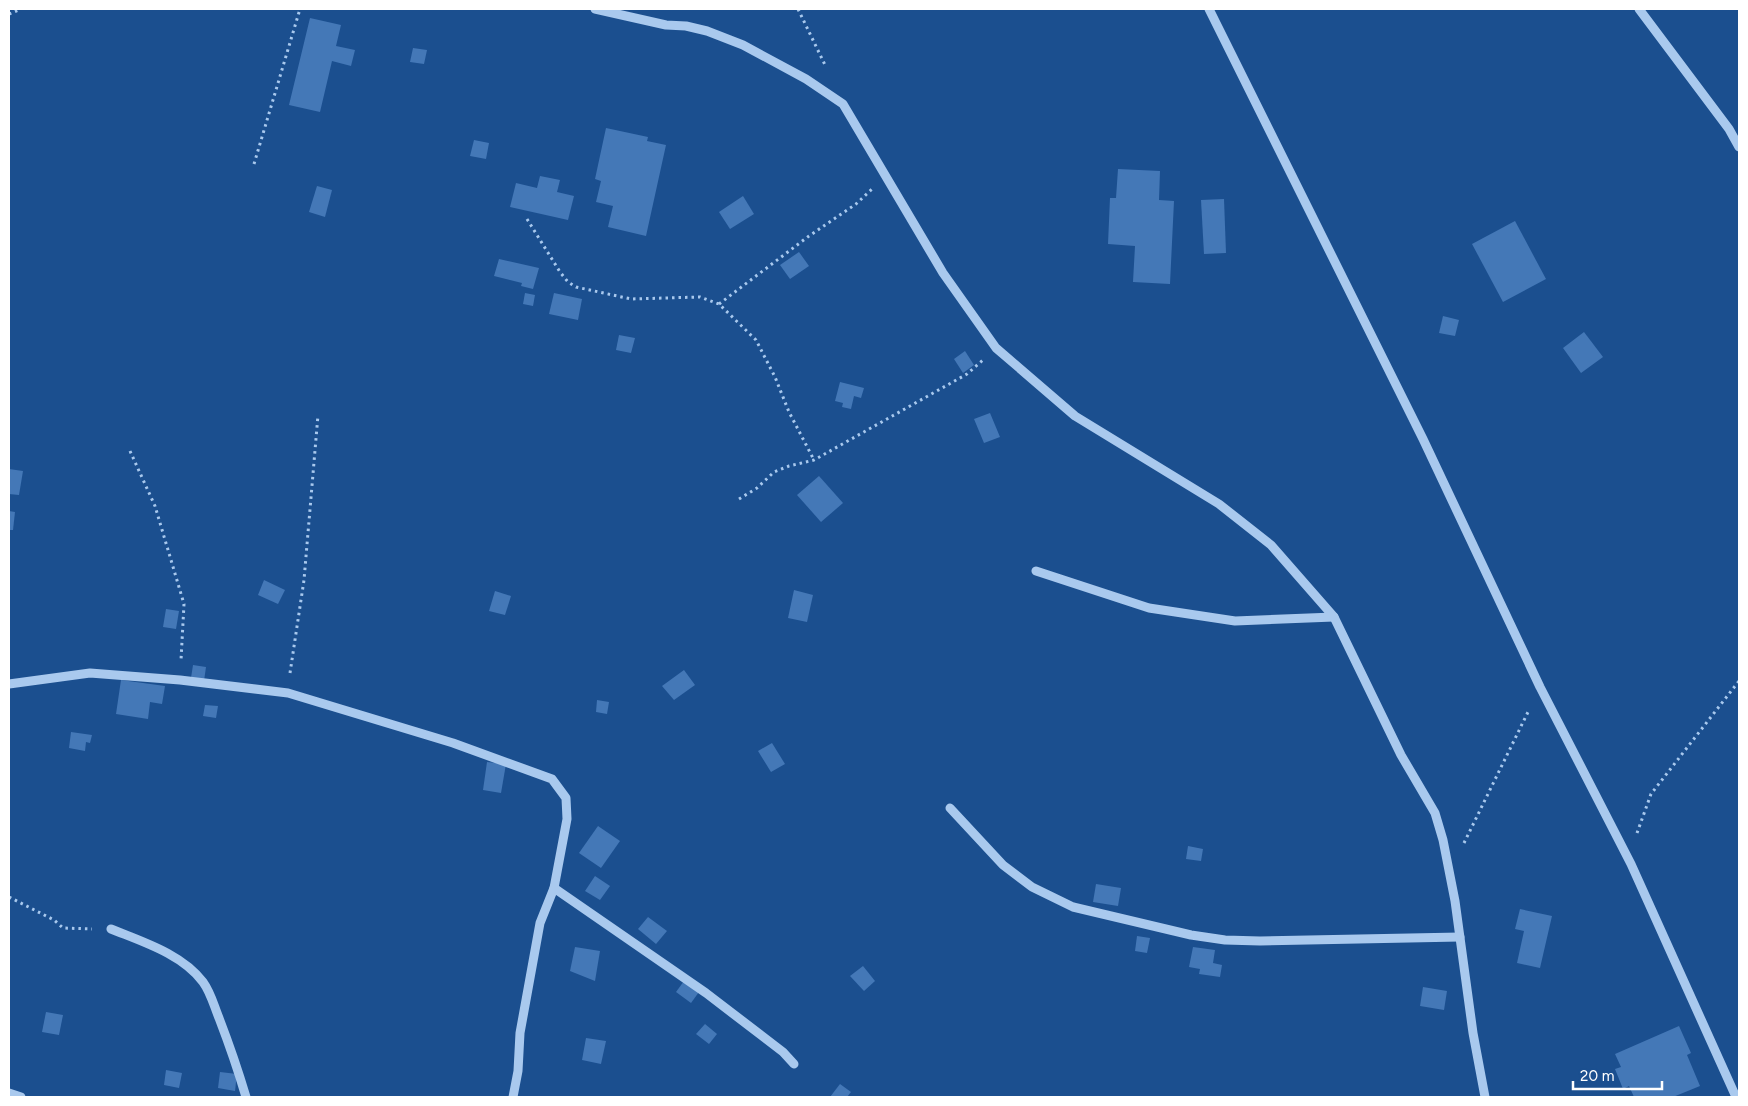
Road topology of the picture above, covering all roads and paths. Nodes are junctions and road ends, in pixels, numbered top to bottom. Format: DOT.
graph roads {
  1 [pos="21,9"];
  2 [pos="300,9"];
  3 [pos="595,9"];
  4 [pos="798,9"];
  5 [pos="1210,9"];
  6 [pos="1639,9"];
  7 [pos="9,14"];
  8 [pos="827,71"];
  9 [pos="1739,146"];
  10 [pos="254,164"];
  11 [pos="885,177"];
  12 [pos="527,219"];
  13 [pos="719,304"];
  14 [pos="996,348"];
  15 [pos="318,415"];
  16 [pos="130,451"];
  17 [pos="814,460"];
  18 [pos="740,499"];
  19 [pos="1036,571"];
  20 [pos="1334,617"];
  21 [pos="180,680"];
  22 [pos="1739,681"];
  23 [pos="9,684"];
  24 [pos="1540,687"];
  25 [pos="288,694"];
  26 [pos="950,808"];
  27 [pos="1631,864"];
  28 [pos="1450,872"];
  29 [pos="554,888"];
  30 [pos="9,897"];
  31 [pos="111,929"];
  32 [pos="1460,937"];
  33 [pos="794,1064"];
  34 [pos="9,1093"];
  35 [pos="21,1097"];
  36 [pos="246,1097"];
  37 [pos="513,1097"];
  38 [pos="1485,1097"];
  39 [pos="1736,1097"];
  1 -- 7 [label="path"];
  2 -- 10 [label="path"];
  3 -- 11 [label="street"];
  4 -- 8 [label="path"];
  5 -- 24 [label="street"];
  6 -- 9 [label="street"];
  11 -- 13 [label="path"];
  11 -- 14 [label="street"];
  12 -- 13 [label="path"];
  13 -- 17 [label="path"];
  14 -- 17 [label="path"];
  14 -- 20 [label="street"];
  15 -- 25 [label="path"];
  16 -- 21 [label="path"];
  17 -- 18 [label="path"];
  19 -- 20 [label="street"];
  20 -- 28 [label="street"];
  21 -- 23 [label="street"];
  21 -- 25 [label="street"];
  22 -- 27 [label="path"];
  24 -- 27 [label="street"];
  24 -- 28 [label="path"];
  25 -- 29 [label="street"];
  26 -- 32 [label="street"];
  27 -- 39 [label="street"];
  28 -- 32 [label="street"];
  29 -- 33 [label="street"];
  29 -- 37 [label="street"];
  30 -- 31 [label="path"];
  31 -- 36 [label="street"];
  32 -- 38 [label="street"];
  34 -- 35 [label="street"];
}
